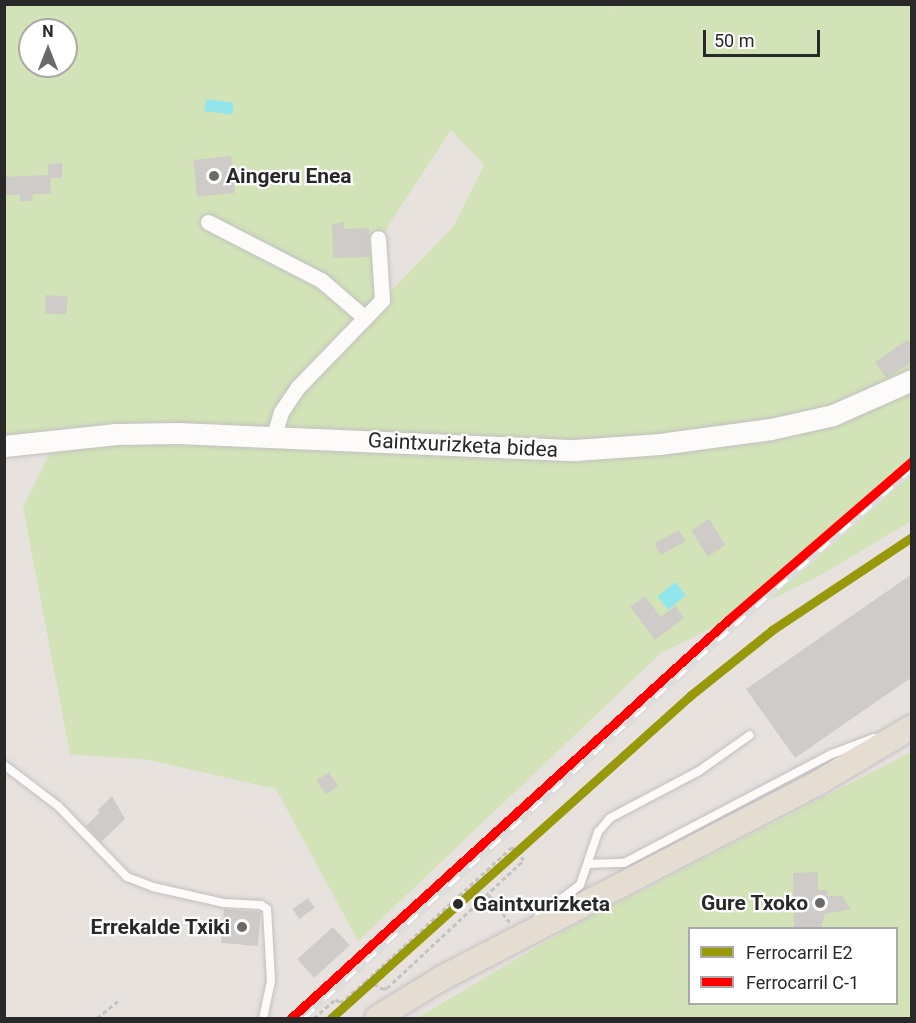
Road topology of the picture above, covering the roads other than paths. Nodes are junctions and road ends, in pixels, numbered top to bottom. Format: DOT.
graph roads {
  1 [pos="208,222"];
  2 [pos="378,238"];
  3 [pos="365,318"];
  4 [pos="912,380"];
  5 [pos="274,435"];
  6 [pos="4,446"];
  7 [pos="912,725"];
  8 [pos="750,735"];
  9 [pos="4,765"];
  10 [pos="588,864"];
  11 [pos="520,929"];
  12 [pos="263,1018"];
  13 [pos="377,1018"];
  1 -- 3 [label="street"];
  2 -- 3 [label="street"];
  3 -- 5 [label="street"];
  4 -- 5 [label="main road, Gaintxurizketa bidea"];
  5 -- 6 [label="main road, Gaintxurizketa bidea"];
  7 -- 10 [label="lane"];
  7 -- 11 [label="main road"];
  8 -- 10 [label="lane"];
  9 -- 12 [label="lane"];
  10 -- 11 [label="lane"];
  11 -- 13 [label="main road"];
}
